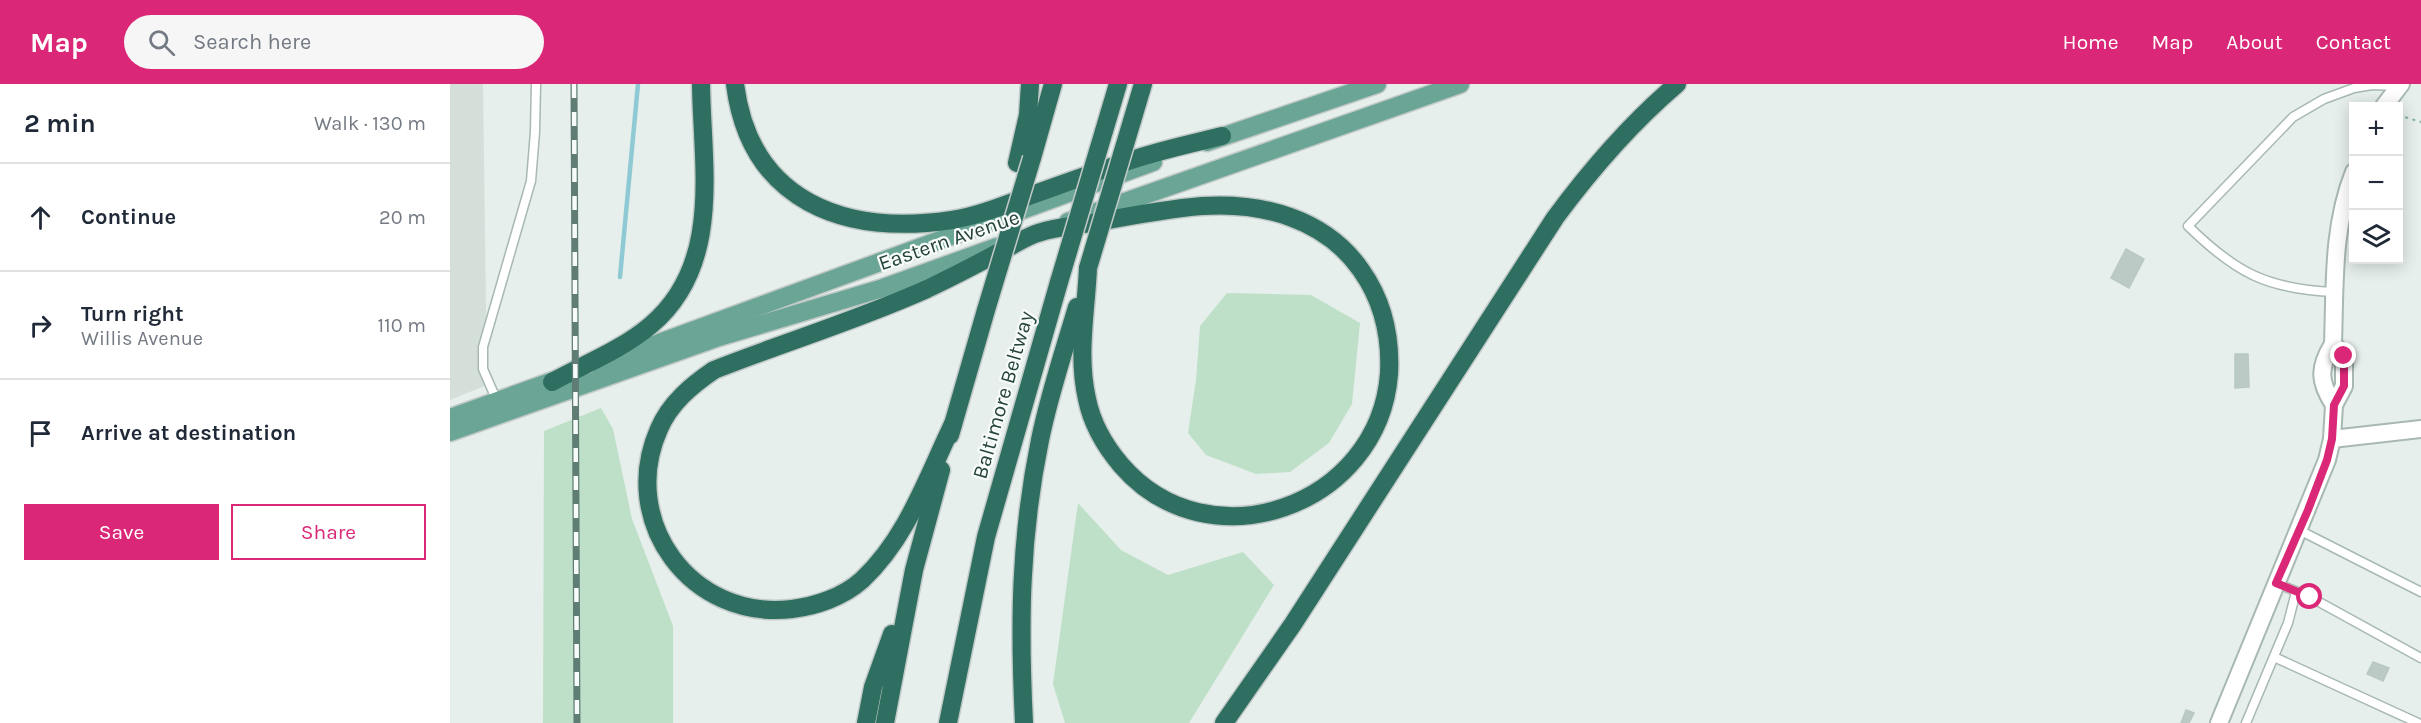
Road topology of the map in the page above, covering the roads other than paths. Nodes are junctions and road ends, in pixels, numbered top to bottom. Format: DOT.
graph roads {
  1 [pos="536,84"];
  2 [pos="701,84"];
  3 [pos="735,84"];
  4 [pos="1030,84"];
  5 [pos="1053,84"];
  6 [pos="1118,84"];
  7 [pos="1143,84"];
  8 [pos="1377,84"];
  9 [pos="1460,84"];
  10 [pos="1677,84"];
  11 [pos="2399,85"];
  12 [pos="2387,102"];
  13 [pos="1222,136"];
  14 [pos="1024,160"];
  15 [pos="2349,191"];
  16 [pos="1038,233"];
  17 [pos="1088,268"];
  18 [pos="2334,292"];
  19 [pos="552,381"];
  20 [pos="502,406"];
  21 [pos="450,418"];
  22 [pos="952,424"];
  23 [pos="2421,429"];
  24 [pos="450,432"];
  25 [pos="2332,439"];
  26 [pos="2299,530"];
  27 [pos="914,570"];
  28 [pos="2276,583"];
  29 [pos="2296,592"];
  30 [pos="2421,592"];
  31 [pos="1293,624"];
  32 [pos="2274,657"];
  33 [pos="2421,658"];
  34 [pos="866,723"];
  35 [pos="885,723"];
  36 [pos="948,723"];
  37 [pos="1024,723"];
  38 [pos="1224,723"];
  39 [pos="1234,723"];
  40 [pos="2218,723"];
  41 [pos="2246,723"];
  42 [pos="2418,723"];
  1 -- 20 [label="lane"];
  2 -- 19 [label="highway"];
  3 -- 13 [label="highway"];
  4 -- 14 [label="highway"];
  5 -- 14 [label="highway, Baltimore Beltway"];
  6 -- 36 [label="highway, Baltimore Beltway, bridge"];
  7 -- 17 [label="highway, bridge"];
  8 -- 13 [label="main road, Eastern Avenue"];
  9 -- 16 [label="main road, Eastern Avenue"];
  10 -- 31 [label="highway"];
  11 -- 12 [label="street"];
  11 -- 18 [label="lane"];
  13 -- 19 [label="main road, Eastern Avenue"];
  14 -- 22 [label="highway, Baltimore Beltway, bridge"];
  15 -- 18 [label="street"];
  16 -- 17 [label="highway"];
  16 -- 20 [label="main road, Eastern Avenue"];
  16 -- 22 [label="highway"];
  17 -- 37 [label="highway"];
  18 -- 25 [label="street"];
  19 -- 20 [label="main road, Eastern Avenue"];
  20 -- 21 [label="main road, Eastern Avenue"];
  20 -- 24 [label="main road, Eastern Avenue"];
  22 -- 27 [label="highway, Baltimore Beltway"];
  23 -- 25 [label="street"];
  25 -- 26 [label="street"];
  26 -- 28 [label="street"];
  26 -- 30 [label="lane"];
  27 -- 34 [label="highway"];
  27 -- 35 [label="highway, Baltimore Beltway"];
  28 -- 29 [label="lane"];
  28 -- 40 [label="street"];
  29 -- 32 [label="lane"];
  29 -- 33 [label="lane"];
  31 -- 38 [label="highway"];
  31 -- 39 [label="highway"];
  32 -- 41 [label="lane"];
  32 -- 42 [label="lane"];
}
